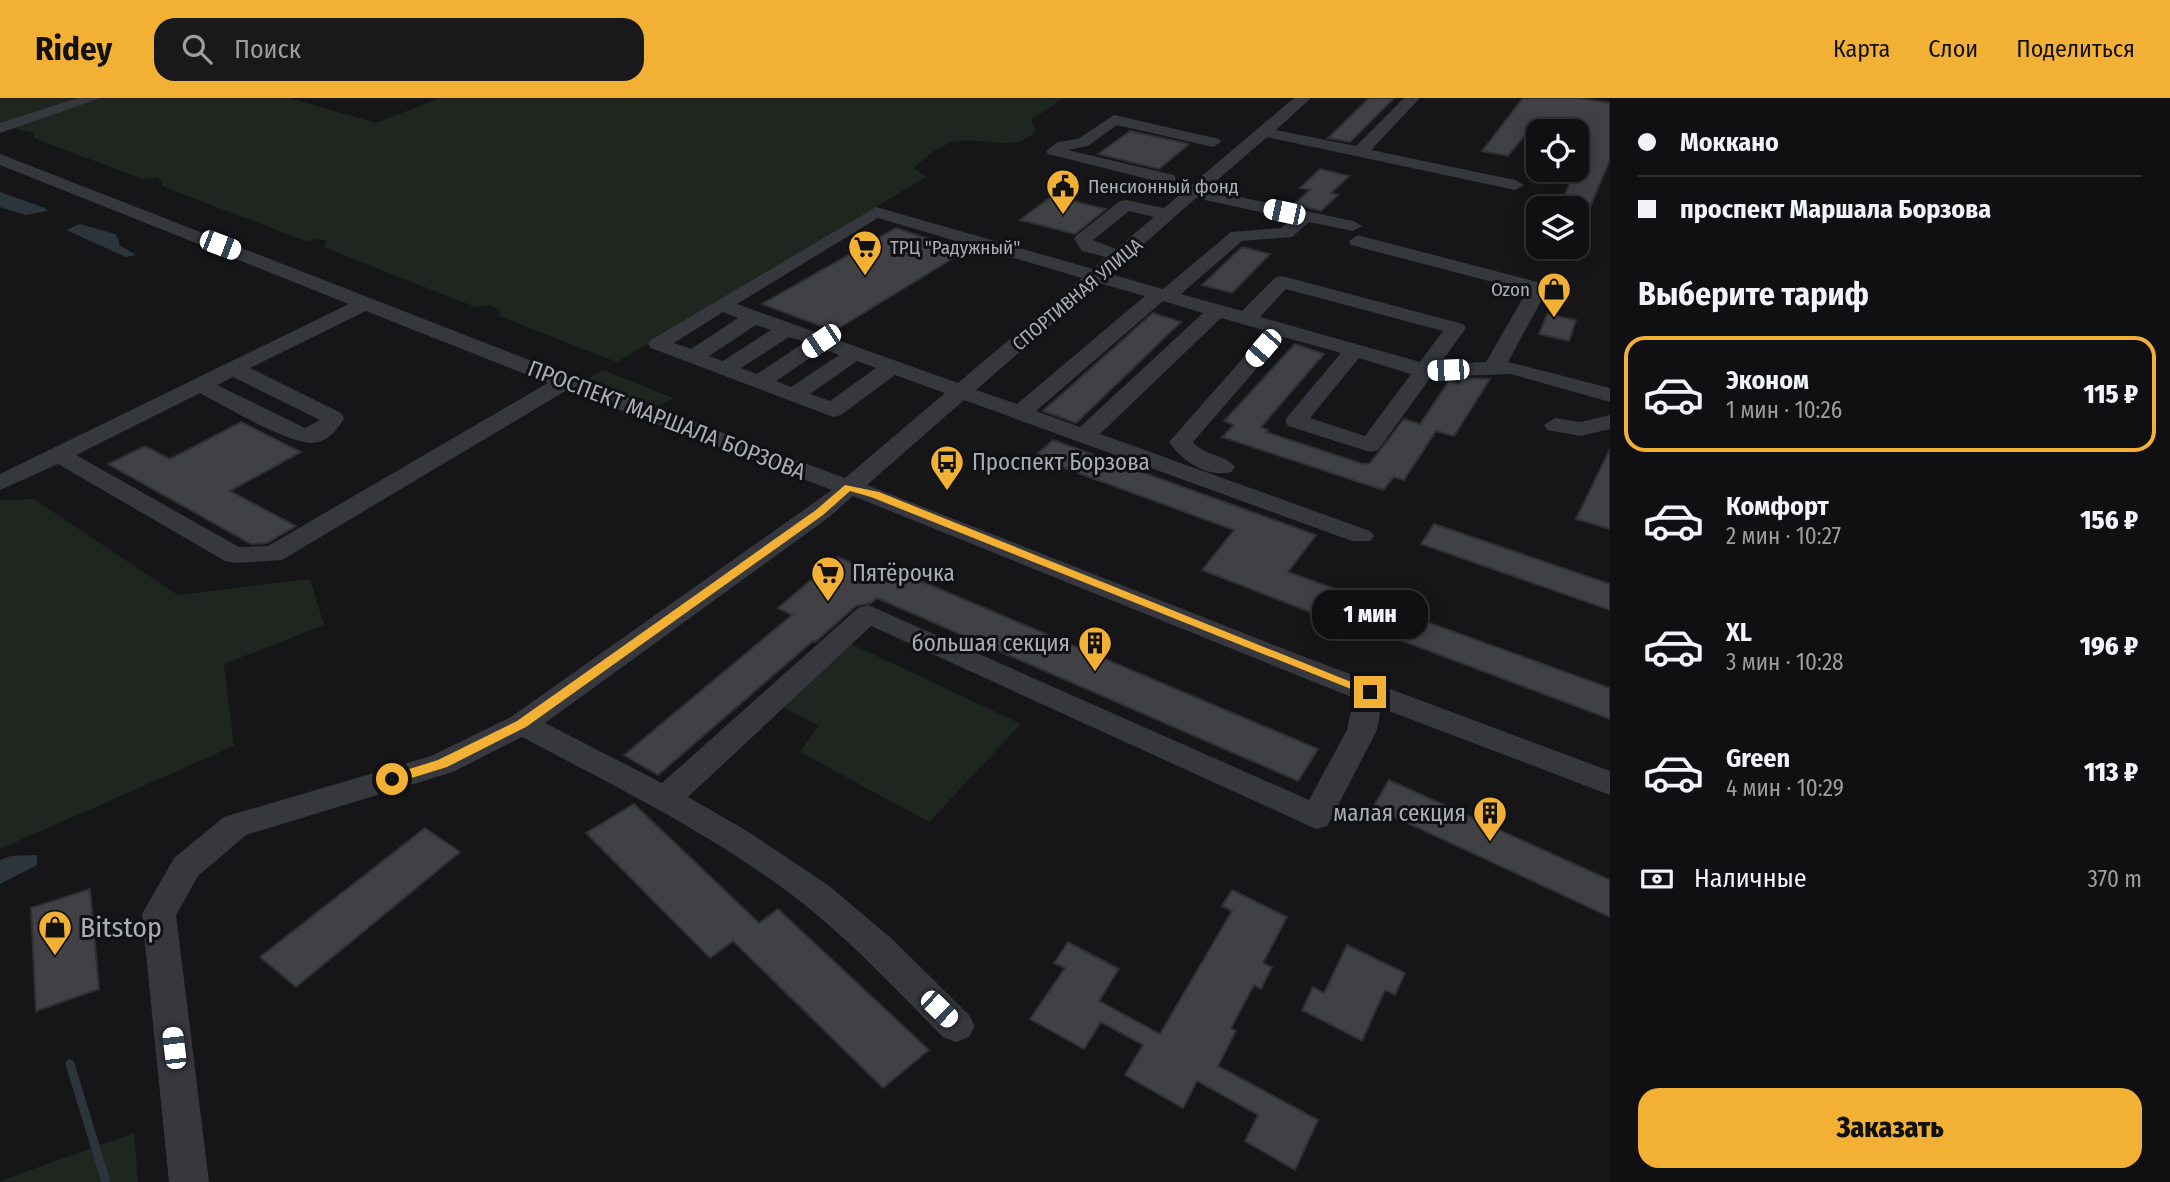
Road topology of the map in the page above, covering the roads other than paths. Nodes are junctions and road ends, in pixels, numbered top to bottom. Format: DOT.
graph roads {
  1 [pos="93,98"];
  2 [pos="1303,98"];
  3 [pos="1412,98"];
  4 [pos="0,128"];
  5 [pos="1265,132"];
  6 [pos="1213,142"];
  7 [pos="1360,152"];
  8 [pos="0,159"];
  9 [pos="1168,179"];
  10 [pos="1515,185"];
  11 [pos="1195,193"];
  12 [pos="1169,215"];
  13 [pos="1305,216"];
  14 [pos="1122,256"];
  15 [pos="1098,276"];
  16 [pos="1163,295"];
  17 [pos="366,303"];
  18 [pos="721,305"];
  19 [pos="1217,311"];
  20 [pos="754,317"];
  21 [pos="1246,319"];
  22 [pos="787,329"];
  23 [pos="1280,329"];
  24 [pos="821,341"];
  25 [pos="1355,350"];
  26 [pos="855,353"];
  27 [pos="693,357"];
  28 [pos="892,367"];
  29 [pos="233,368"];
  30 [pos="1494,368"];
  31 [pos="725,369"];
  32 [pos="1426,371"];
  33 [pos="565,382"];
  34 [pos="759,382"];
  35 [pos="200,385"];
  36 [pos="961,391"];
  37 [pos="1610,395"];
  38 [pos="794,396"];
  39 [pos="1022,412"];
  40 [pos="1610,422"];
  41 [pos="1555,425"];
  42 [pos="1086,434"];
  43 [pos="58,454"];
  44 [pos="1265,481"];
  45 [pos="0,483"];
  46 [pos="848,488"];
  47 [pos="1361,536"];
  48 [pos="1370,692"];
  49 [pos="522,724"];
  50 [pos="1610,783"];
  51 [pos="666,798"];
  52 [pos="956,1026"];
  53 [pos="189,1182"];
  1 -- 4 [label="street"];
  2 -- 5 [label="street, СПОРТИВНАЯ УЛИЦА"];
  3 -- 7 [label="street"];
  5 -- 7 [label="street"];
  5 -- 11 [label="street, СПОРТИВНАЯ УЛИЦА"];
  6 -- 9 [label="street"];
  7 -- 10 [label="street"];
  8 -- 17 [label="street, ПРОСПЕКТ МАРШАЛА БОРЗОВА"];
  11 -- 12 [label="street, СПОРТИВНАЯ УЛИЦА"];
  11 -- 13 [label="street"];
  12 -- 14 [label="street, СПОРТИВНАЯ УЛИЦА"];
  12 -- 14 [label="street"];
  13 -- 16 [label="street"];
  13 -- 30 [label="street"];
  14 -- 15 [label="street, СПОРТИВНАЯ УЛИЦА"];
  15 -- 16 [label="street"];
  15 -- 18 [label="street"];
  15 -- 36 [label="street, СПОРТИВНАЯ УЛИЦА"];
  16 -- 19 [label="street"];
  16 -- 39 [label="street"];
  17 -- 29 [label="street"];
  17 -- 33 [label="street, ПРОСПЕКТ МАРШАЛА БОРЗОВА"];
  18 -- 20 [label="street"];
  18 -- 27 [label="street"];
  19 -- 21 [label="street"];
  19 -- 42 [label="street"];
  20 -- 22 [label="street"];
  20 -- 27 [label="street"];
  21 -- 23 [label="street"];
  21 -- 32 [label="street"];
  22 -- 24 [label="street"];
  22 -- 31 [label="street"];
  23 -- 25 [label="street"];
  23 -- 44 [label="street"];
  24 -- 26 [label="street"];
  24 -- 34 [label="street"];
  25 -- 32 [label="street"];
  25 -- 32 [label="street"];
  26 -- 28 [label="street"];
  26 -- 38 [label="street"];
  27 -- 31 [label="street"];
  28 -- 36 [label="street"];
  28 -- 38 [label="street"];
  29 -- 35 [label="street"];
  29 -- 35 [label="street"];
  30 -- 32 [label="street"];
  30 -- 37 [label="street"];
  31 -- 34 [label="street"];
  33 -- 43 [label="street"];
  33 -- 46 [label="street, ПРОСПЕКТ МАРШАЛА БОРЗОВА"];
  34 -- 38 [label="street"];
  35 -- 43 [label="street"];
  36 -- 39 [label="street"];
  36 -- 46 [label="street, СПОРТИВНАЯ УЛИЦА"];
  39 -- 42 [label="street"];
  40 -- 41 [label="street"];
  42 -- 47 [label="street"];
  43 -- 45 [label="street"];
  46 -- 48 [label="street, ПРОСПЕКТ МАРШАЛА БОРЗОВА"];
  46 -- 49 [label="street, СПОРТИВНАЯ УЛИЦА"];
  48 -- 50 [label="street, ПРОСПЕКТ МАРШАЛА БОРЗОВА"];
  48 -- 51 [label="street"];
  49 -- 51 [label="street"];
  49 -- 53 [label="street, СПОРТИВНАЯ УЛИЦА"];
  51 -- 52 [label="street"];
}
